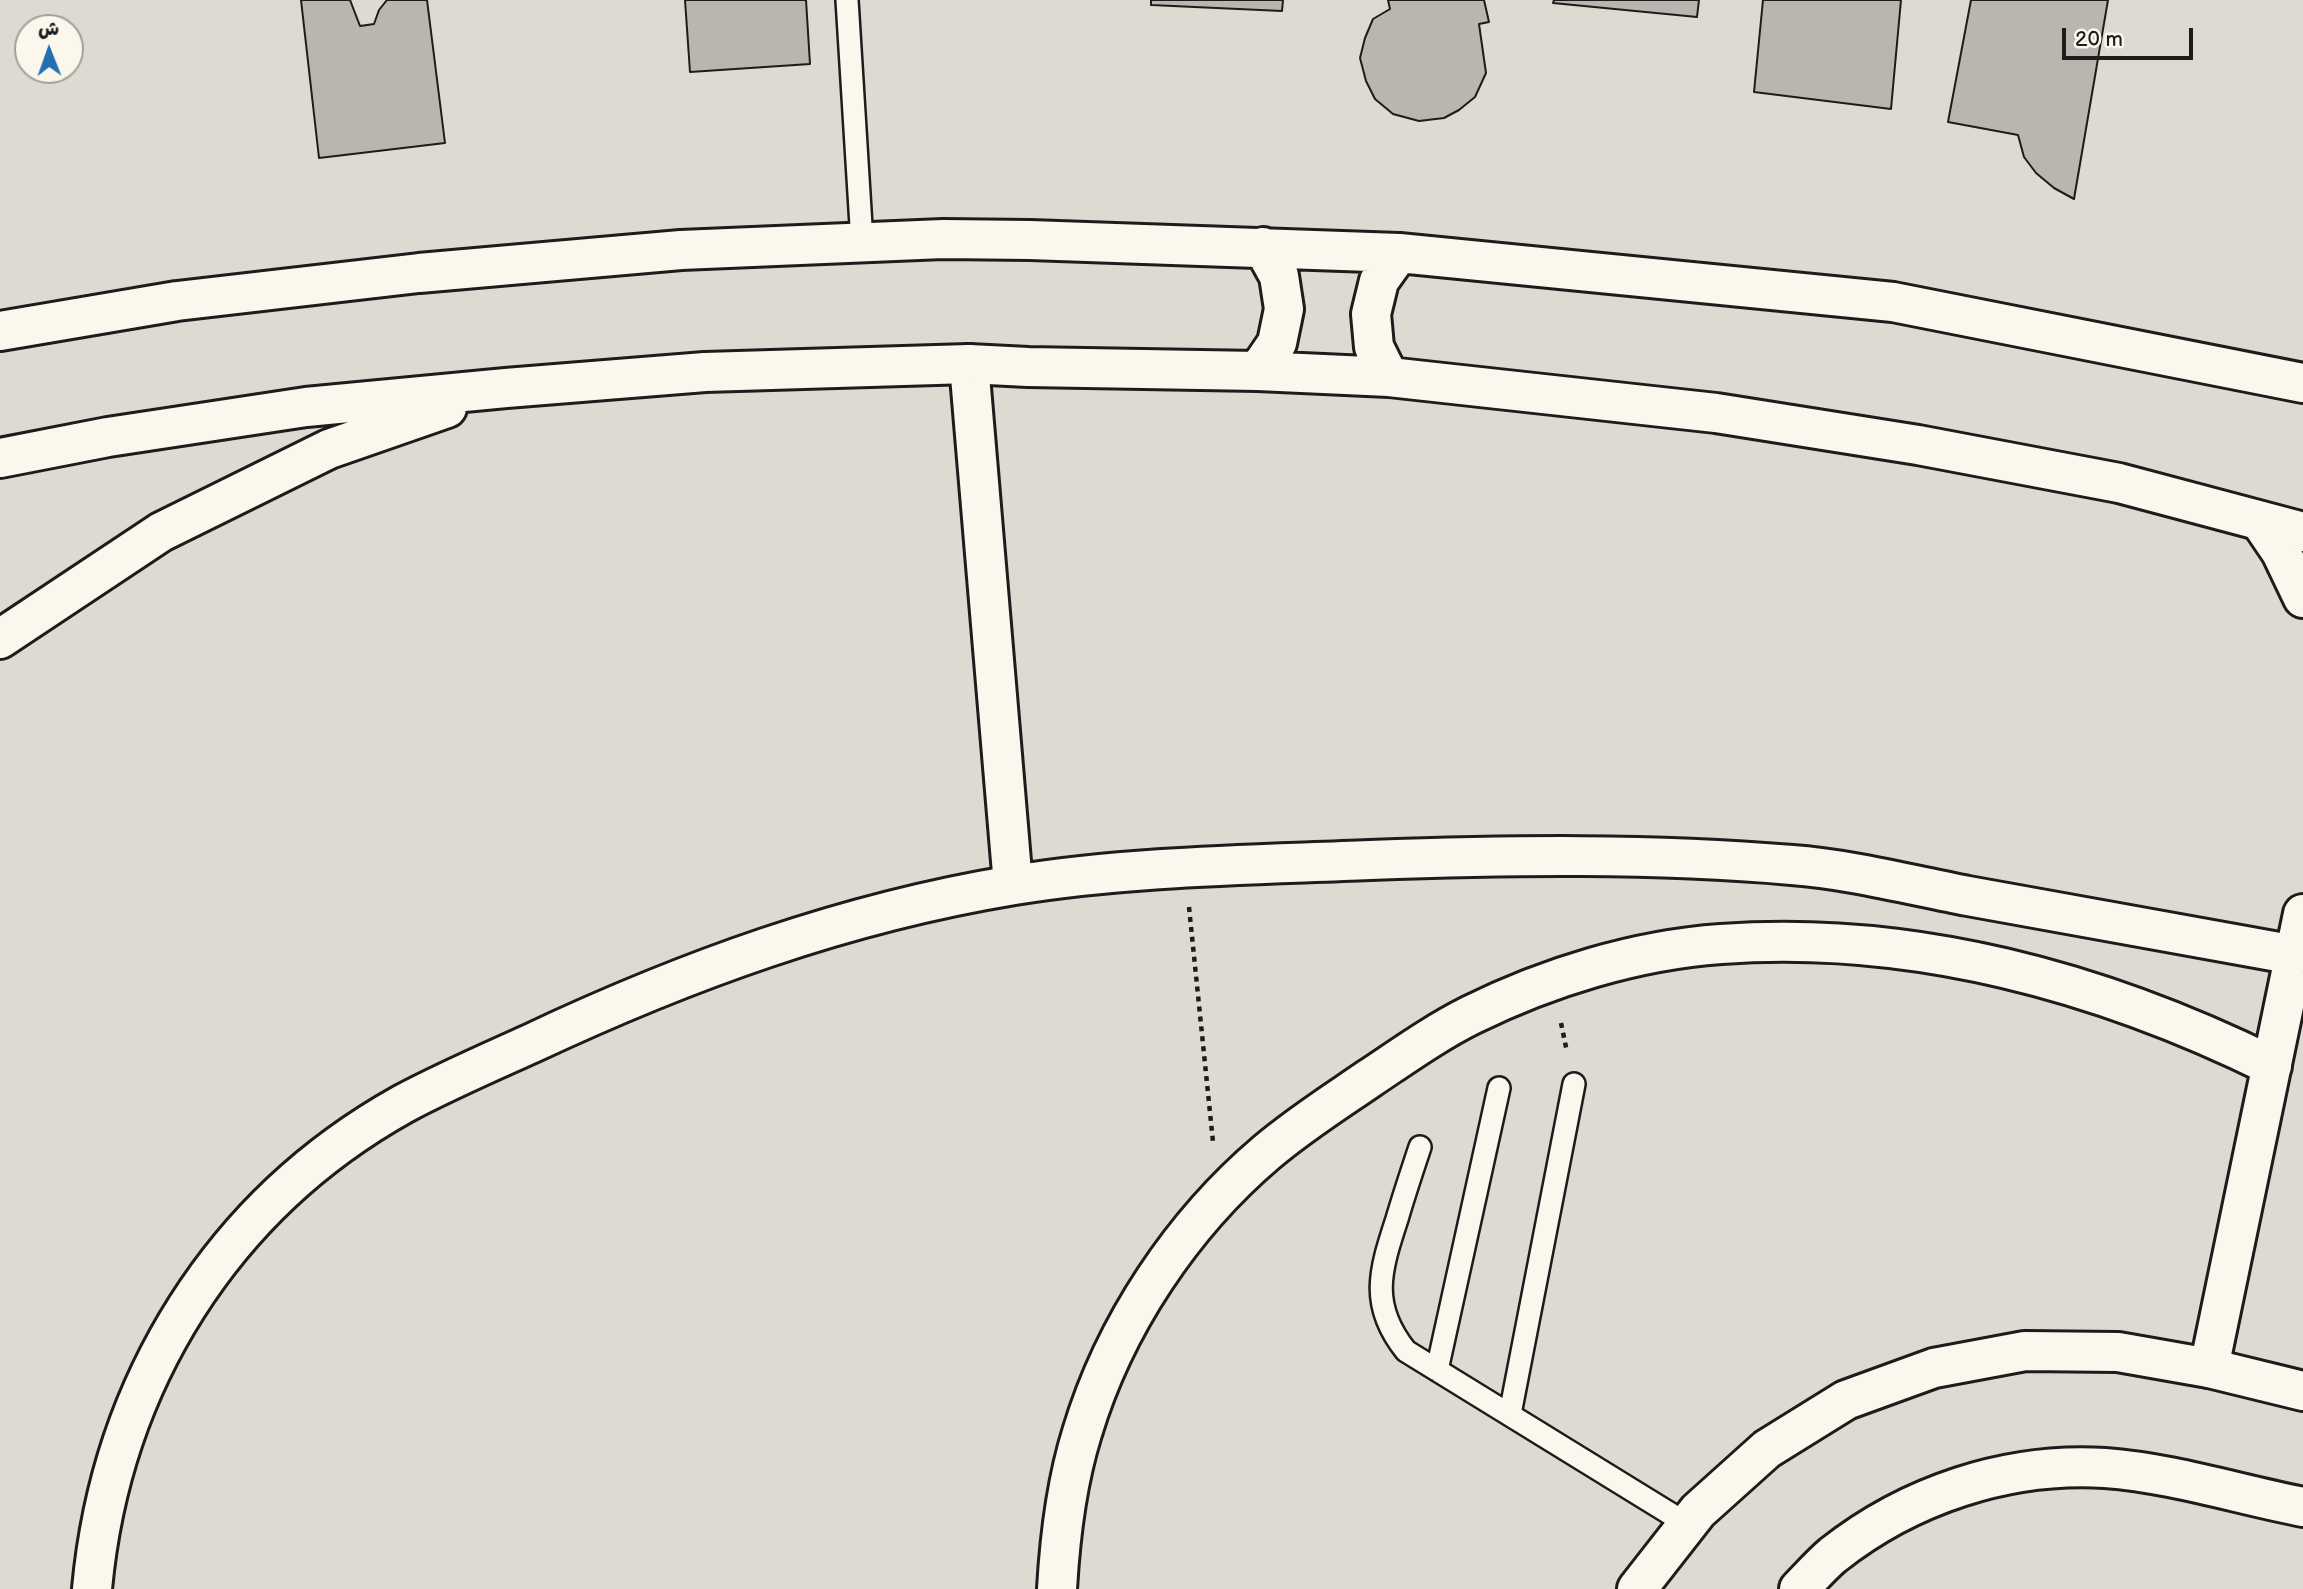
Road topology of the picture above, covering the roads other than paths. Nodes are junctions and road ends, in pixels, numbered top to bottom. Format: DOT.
graph roads {
  1 [pos="846,0"];
  2 [pos="862,242"];
  3 [pos="1263,247"];
  4 [pos="1399,253"];
  5 [pos="0,331"];
  6 [pos="969,364"];
  7 [pos="1258,371"];
  8 [pos="1389,377"];
  9 [pos="2303,383"];
  10 [pos="506,387"];
  11 [pos="0,458"];
  12 [pos="2260,521"];
  13 [pos="2303,532"];
  14 [pos="2303,598"];
  15 [pos="0,639"];
  16 [pos="1013,886"];
  17 [pos="2303,914"];
  18 [pos="2295,955"];
  19 [pos="2272,1066"];
  20 [pos="1574,1084"];
  21 [pos="1499,1088"];
  22 [pos="1420,1147"];
  23 [pos="2209,1368"];
  24 [pos="1437,1370"];
  25 [pos="2303,1391"];
  26 [pos="1510,1414"];
  27 [pos="2303,1507"];
  28 [pos="1687,1524"];
  29 [pos="92,1589"];
  30 [pos="1057,1589"];
  31 [pos="1637,1589"];
  32 [pos="1799,1589"];
  1 -- 2 [label="lane"];
  2 -- 3 [label="street"];
  2 -- 5 [label="street"];
  3 -- 4 [label="street"];
  3 -- 7 [label="street"];
  4 -- 8 [label="street"];
  4 -- 9 [label="street"];
  6 -- 7 [label="street"];
  6 -- 10 [label="street"];
  6 -- 16 [label="street"];
  7 -- 8 [label="street"];
  8 -- 12 [label="street"];
  10 -- 11 [label="street"];
  10 -- 15 [label="street"];
  12 -- 13 [label="street"];
  12 -- 14 [label="street"];
  16 -- 18 [label="street"];
  16 -- 29 [label="street"];
  17 -- 18 [label="street"];
  18 -- 19 [label="street"];
  19 -- 23 [label="street"];
  19 -- 30 [label="street"];
  20 -- 26 [label="lane"];
  21 -- 24 [label="lane"];
  22 -- 24 [label="lane"];
  23 -- 25 [label="street"];
  23 -- 28 [label="street"];
  24 -- 26 [label="lane"];
  26 -- 28 [label="lane"];
  27 -- 32 [label="street"];
  28 -- 31 [label="street"];
}
